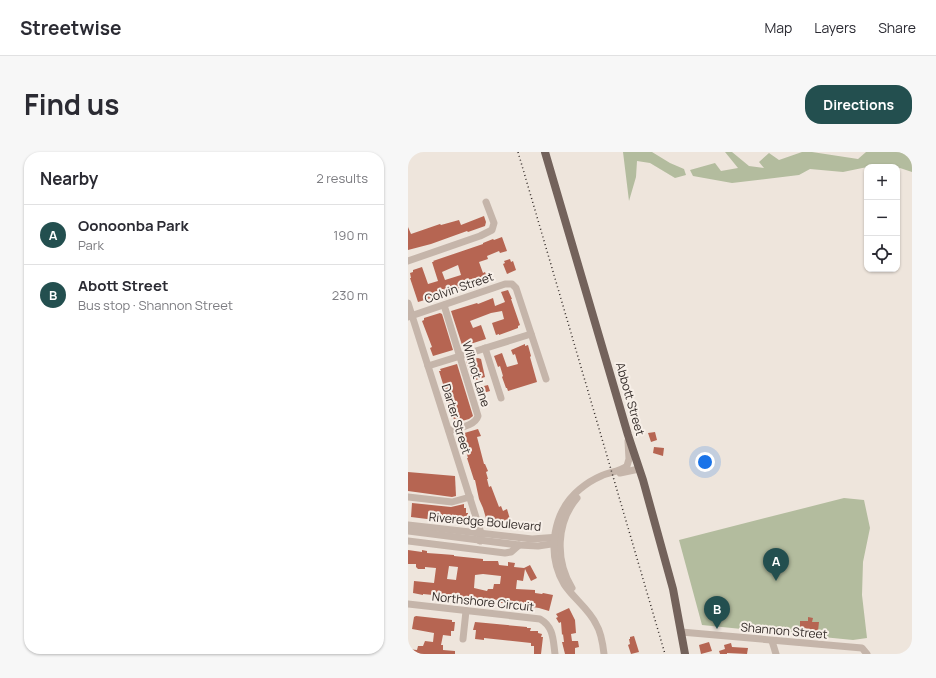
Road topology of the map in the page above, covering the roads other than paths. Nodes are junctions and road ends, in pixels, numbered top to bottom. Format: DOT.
graph roads {
  1 [pos="545,152"];
  2 [pos="486,202"];
  3 [pos="408,261"];
  4 [pos="408,303"];
  5 [pos="444,305"];
  6 [pos="410,317"];
  7 [pos="531,334"];
  8 [pos="485,348"];
  9 [pos="460,356"];
  10 [pos="428,366"];
  11 [pos="546,379"];
  12 [pos="501,398"];
  13 [pos="449,431"];
  14 [pos="628,435"];
  15 [pos="639,469"];
  16 [pos="408,497"];
  17 [pos="470,497"];
  18 [pos="408,525"];
  19 [pos="408,531"];
  20 [pos="481,533"];
  21 [pos="557,540"];
  22 [pos="408,541"];
  23 [pos="480,541"];
  24 [pos="519,546"];
  25 [pos="538,546"];
  26 [pos="564,584"];
  27 [pos="579,602"];
  28 [pos="408,604"];
  29 [pos="466,611"];
  30 [pos="681,632"];
  31 [pos="463,639"];
  32 [pos="772,641"];
  33 [pos="864,651"];
  34 [pos="555,654"];
  35 [pos="604,654"];
  36 [pos="685,654"];
  37 [pos="776,654"];
  1 -- 14 [label="main road, Abbott Street"];
  2 -- 3 [label="street"];
  4 -- 6 [label="street, Darter Street"];
  5 -- 6 [label="street, Colvin Street"];
  5 -- 7 [label="street, Colvin Street"];
  5 -- 9 [label="street, Wilmot Lane"];
  6 -- 10 [label="street, Darter Street"];
  7 -- 8 [label="street"];
  7 -- 11 [label="street"];
  8 -- 9 [label="street"];
  8 -- 12 [label="street"];
  9 -- 10 [label="street"];
  9 -- 13 [label="street, Wilmot Lane"];
  10 -- 13 [label="street, Darter Street"];
  13 -- 17 [label="street, Darter Street"];
  14 -- 15 [label="main road, Abbott Street"];
  14 -- 21 [label="street"];
  15 -- 21 [label="street"];
  15 -- 30 [label="main road, Abbott Street"];
  16 -- 17 [label="street"];
  17 -- 20 [label="street, Darter Street"];
  18 -- 20 [label="street, Riveredge Boulevard"];
  19 -- 23 [label="street, Riveredge Boulevard"];
  20 -- 21 [label="street, Riveredge Boulevard"];
  20 -- 23 [label="street, Darter Street"];
  21 -- 25 [label="street, Riveredge Boulevard"];
  21 -- 26 [label="street"];
  21 -- 27 [label="street"];
  22 -- 24 [label="street"];
  23 -- 24 [label="street, Riveredge Boulevard"];
  24 -- 25 [label="street, Riveredge Boulevard"];
  25 -- 26 [label="street"];
  26 -- 27 [label="street"];
  27 -- 35 [label="street"];
  28 -- 29 [label="street, Northshore Circuit"];
  29 -- 31 [label="street"];
  29 -- 34 [label="street, Northshore Circuit"];
  30 -- 32 [label="street, Shannon Street"];
  30 -- 36 [label="main road, Abbott Street"];
  32 -- 33 [label="street, Shannon Street"];
  32 -- 37 [label="street"];
}
